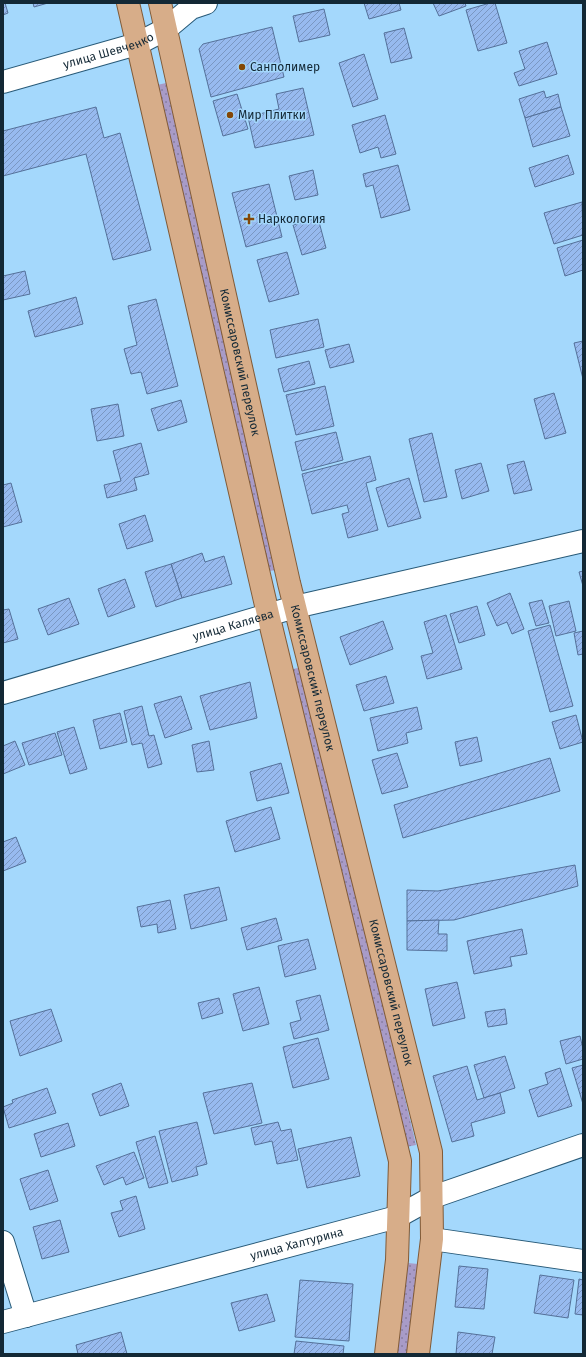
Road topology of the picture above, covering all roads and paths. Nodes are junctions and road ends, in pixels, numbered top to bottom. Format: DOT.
graph roads {
  1 [pos="128,3"];
  2 [pos="160,3"];
  3 [pos="206,3"];
  4 [pos="166,30"];
  5 [pos="137,44"];
  6 [pos="3,82"];
  7 [pos="583,541"];
  8 [pos="295,607"];
  9 [pos="268,614"];
  10 [pos="3,693"];
  11 [pos="583,1145"];
  12 [pos="433,1197"];
  13 [pos="398,1217"];
  14 [pos="432,1239"];
  15 [pos="3,1242"];
  16 [pos="583,1261"];
  17 [pos="26,1316"];
  18 [pos="3,1322"];
  19 [pos="386,1354"];
  20 [pos="418,1354"];
  1 -- 5 [label="main road"];
  2 -- 4 [label="main road, Комиссаровский переулок"];
  3 -- 4 [label="street, улица Шевченко"];
  4 -- 5 [label="street, улица Шевченко"];
  4 -- 8 [label="main road, Комиссаровский переулок"];
  5 -- 6 [label="street, улица Шевченко"];
  5 -- 9 [label="main road"];
  7 -- 8 [label="street, улица Каляева"];
  8 -- 9 [label="street, улица Каляева"];
  8 -- 12 [label="main road, Комиссаровский переулок"];
  9 -- 10 [label="street, улица Каляева"];
  9 -- 13 [label="main road"];
  11 -- 12 [label="street, улица Халтурина"];
  12 -- 13 [label="street, улица Халтурина"];
  12 -- 14 [label="main road, Комиссаровский переулок"];
  13 -- 17 [label="street, улица Халтурина"];
  13 -- 19 [label="main road"];
  14 -- 16 [label="street"];
  14 -- 20 [label="main road, Комиссаровский переулок"];
  15 -- 17 [label="street"];
  17 -- 18 [label="street, улица Халтурина"];
}
